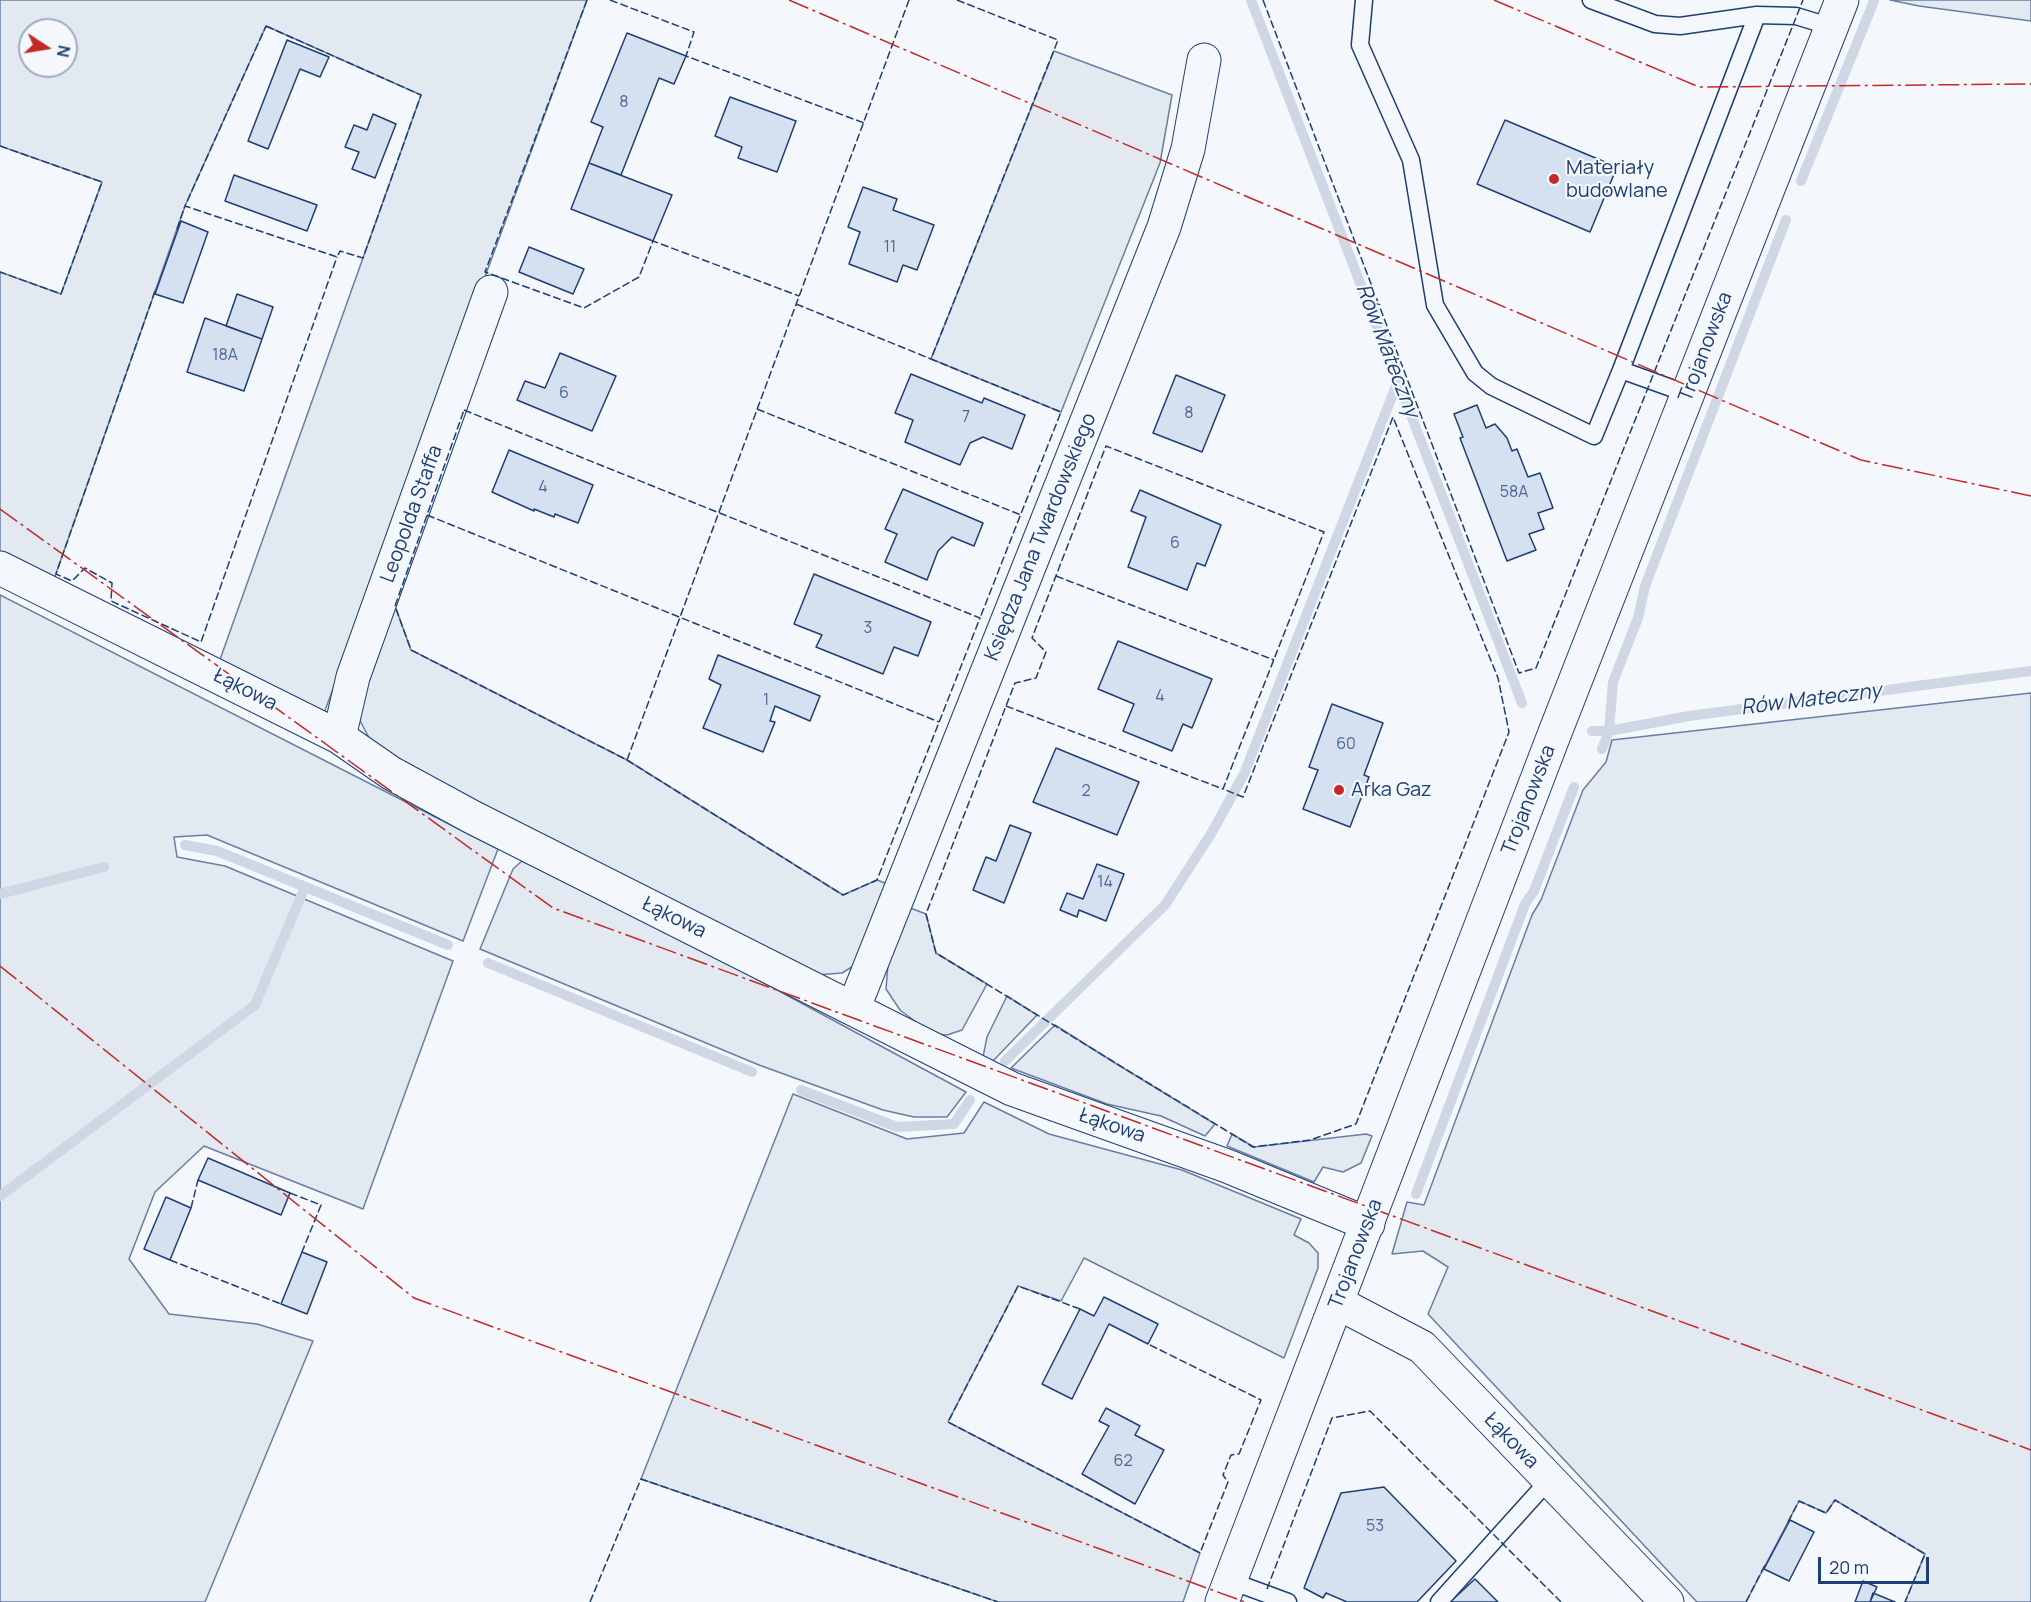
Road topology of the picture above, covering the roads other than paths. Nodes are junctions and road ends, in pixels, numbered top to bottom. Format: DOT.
graph roads {
  1 [pos="1364,0"];
  2 [pos="1591,0"];
  3 [pos="1837,13"];
  4 [pos="1757,15"];
  5 [pos="1204,60"];
  6 [pos="491,292"];
  7 [pos="1620,370"];
  8 [pos="1688,394"];
  9 [pos="0,568"];
  10 [pos="339,737"];
  11 [pos="854,1007"];
  12 [pos="1368,1224"];
  13 [pos="1338,1303"];
  14 [pos="1549,1480"];
  15 [pos="1227,1591"];
  16 [pos="1656,1598"];
  17 [pos="1288,1602"];
  18 [pos="1439,1602"];
  1 -- 7 [label="lane"];
  2 -- 4 [label="lane"];
  3 -- 4 [label="lane"];
  3 -- 8 [label="street, Trojanowska"];
  4 -- 7 [label="lane"];
  5 -- 11 [label="street, Księdza Jana Twardowskiego"];
  6 -- 10 [label="street, Leopolda Staffa"];
  7 -- 8 [label="lane"];
  8 -- 12 [label="street, Trojanowska"];
  9 -- 10 [label="street, Łąkowa"];
  10 -- 11 [label="street, Łąkowa"];
  11 -- 12 [label="street, Łąkowa"];
  12 -- 13 [label="street, Trojanowska"];
  13 -- 14 [label="street, Łąkowa"];
  13 -- 15 [label="street, Trojanowska"];
  14 -- 16 [label="street, Łąkowa"];
  14 -- 18 [label="lane"];
  15 -- 17 [label="lane"];
}
